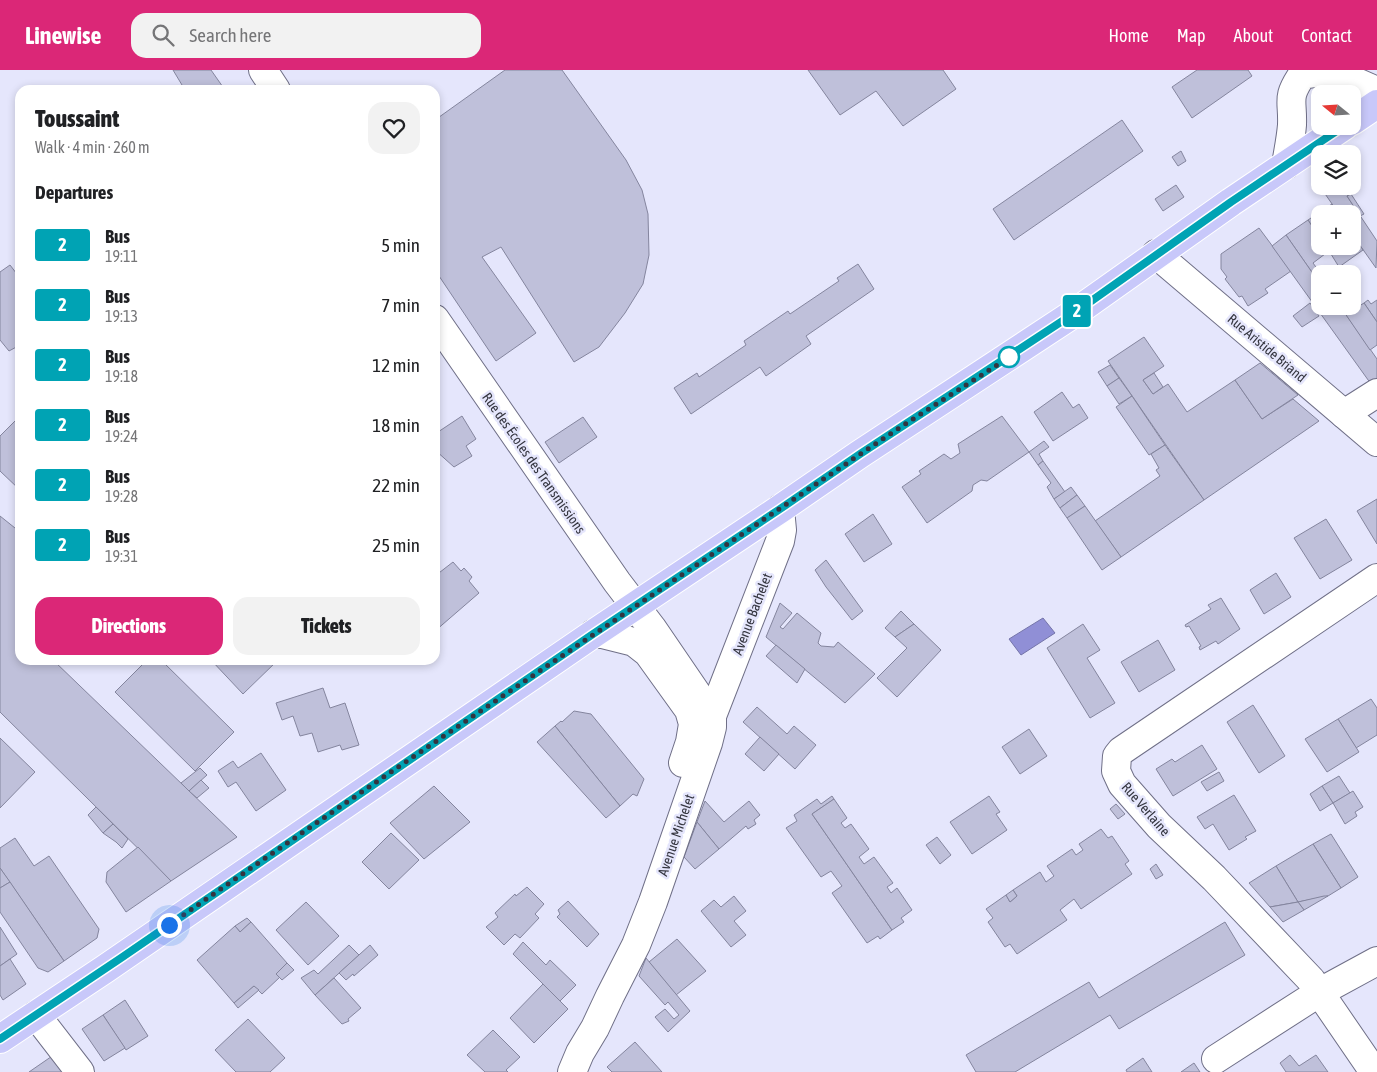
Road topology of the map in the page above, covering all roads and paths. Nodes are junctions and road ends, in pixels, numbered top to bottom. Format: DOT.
graph roads {
  1 [pos="263,70"];
  2 [pos="1300,73"];
  3 [pos="273,85"];
  4 [pos="1377,91"];
  5 [pos="1377,104"];
  6 [pos="1361,114"];
  7 [pos="1331,135"];
  8 [pos="1286,165"];
  9 [pos="1156,254"];
  10 [pos="440,326"];
  11 [pos="1377,394"];
  12 [pos="1344,414"];
  13 [pos="1377,442"];
  14 [pos="780,509"];
  15 [pos="1377,578"];
  16 [pos="634,606"];
  17 [pos="593,634"];
  18 [pos="712,716"];
  19 [pos="1377,961"];
  20 [pos="1320,992"];
  21 [pos="610,996"];
  22 [pos="36,1015"];
  23 [pos="2,1034"];
  24 [pos="1216,1059"];
  25 [pos="80,1072"];
  26 [pos="572,1072"];
  27 [pos="1374,1072"];
  1 -- 3 [label="street"];
  2 -- 4 [label="street"];
  2 -- 8 [label="street"];
  5 -- 6 [label="main road"];
  7 -- 8 [label="main road"];
  8 -- 9 [label="main road"];
  9 -- 12 [label="street, Rue Aristide Briand"];
  9 -- 14 [label="main road"];
  10 -- 16 [label="street, Rue des Écoles des Transmissions"];
  11 -- 12 [label="street"];
  12 -- 13 [label="street, Rue Aristide Briand"];
  14 -- 16 [label="main road"];
  14 -- 18 [label="street, Avenue Bachelet"];
  15 -- 20 [label="street, Rue Verlaine"];
  16 -- 17 [label="main road"];
  16 -- 18 [label="street"];
  17 -- 21 [label="street"];
  17 -- 22 [label="main road"];
  18 -- 21 [label="street, Avenue Michelet"];
  19 -- 20 [label="street"];
  20 -- 24 [label="street"];
  20 -- 27 [label="street, Rue Verlaine"];
  21 -- 26 [label="street, Avenue Michelet"];
  22 -- 23 [label="main road"];
  22 -- 25 [label="street"];
}
